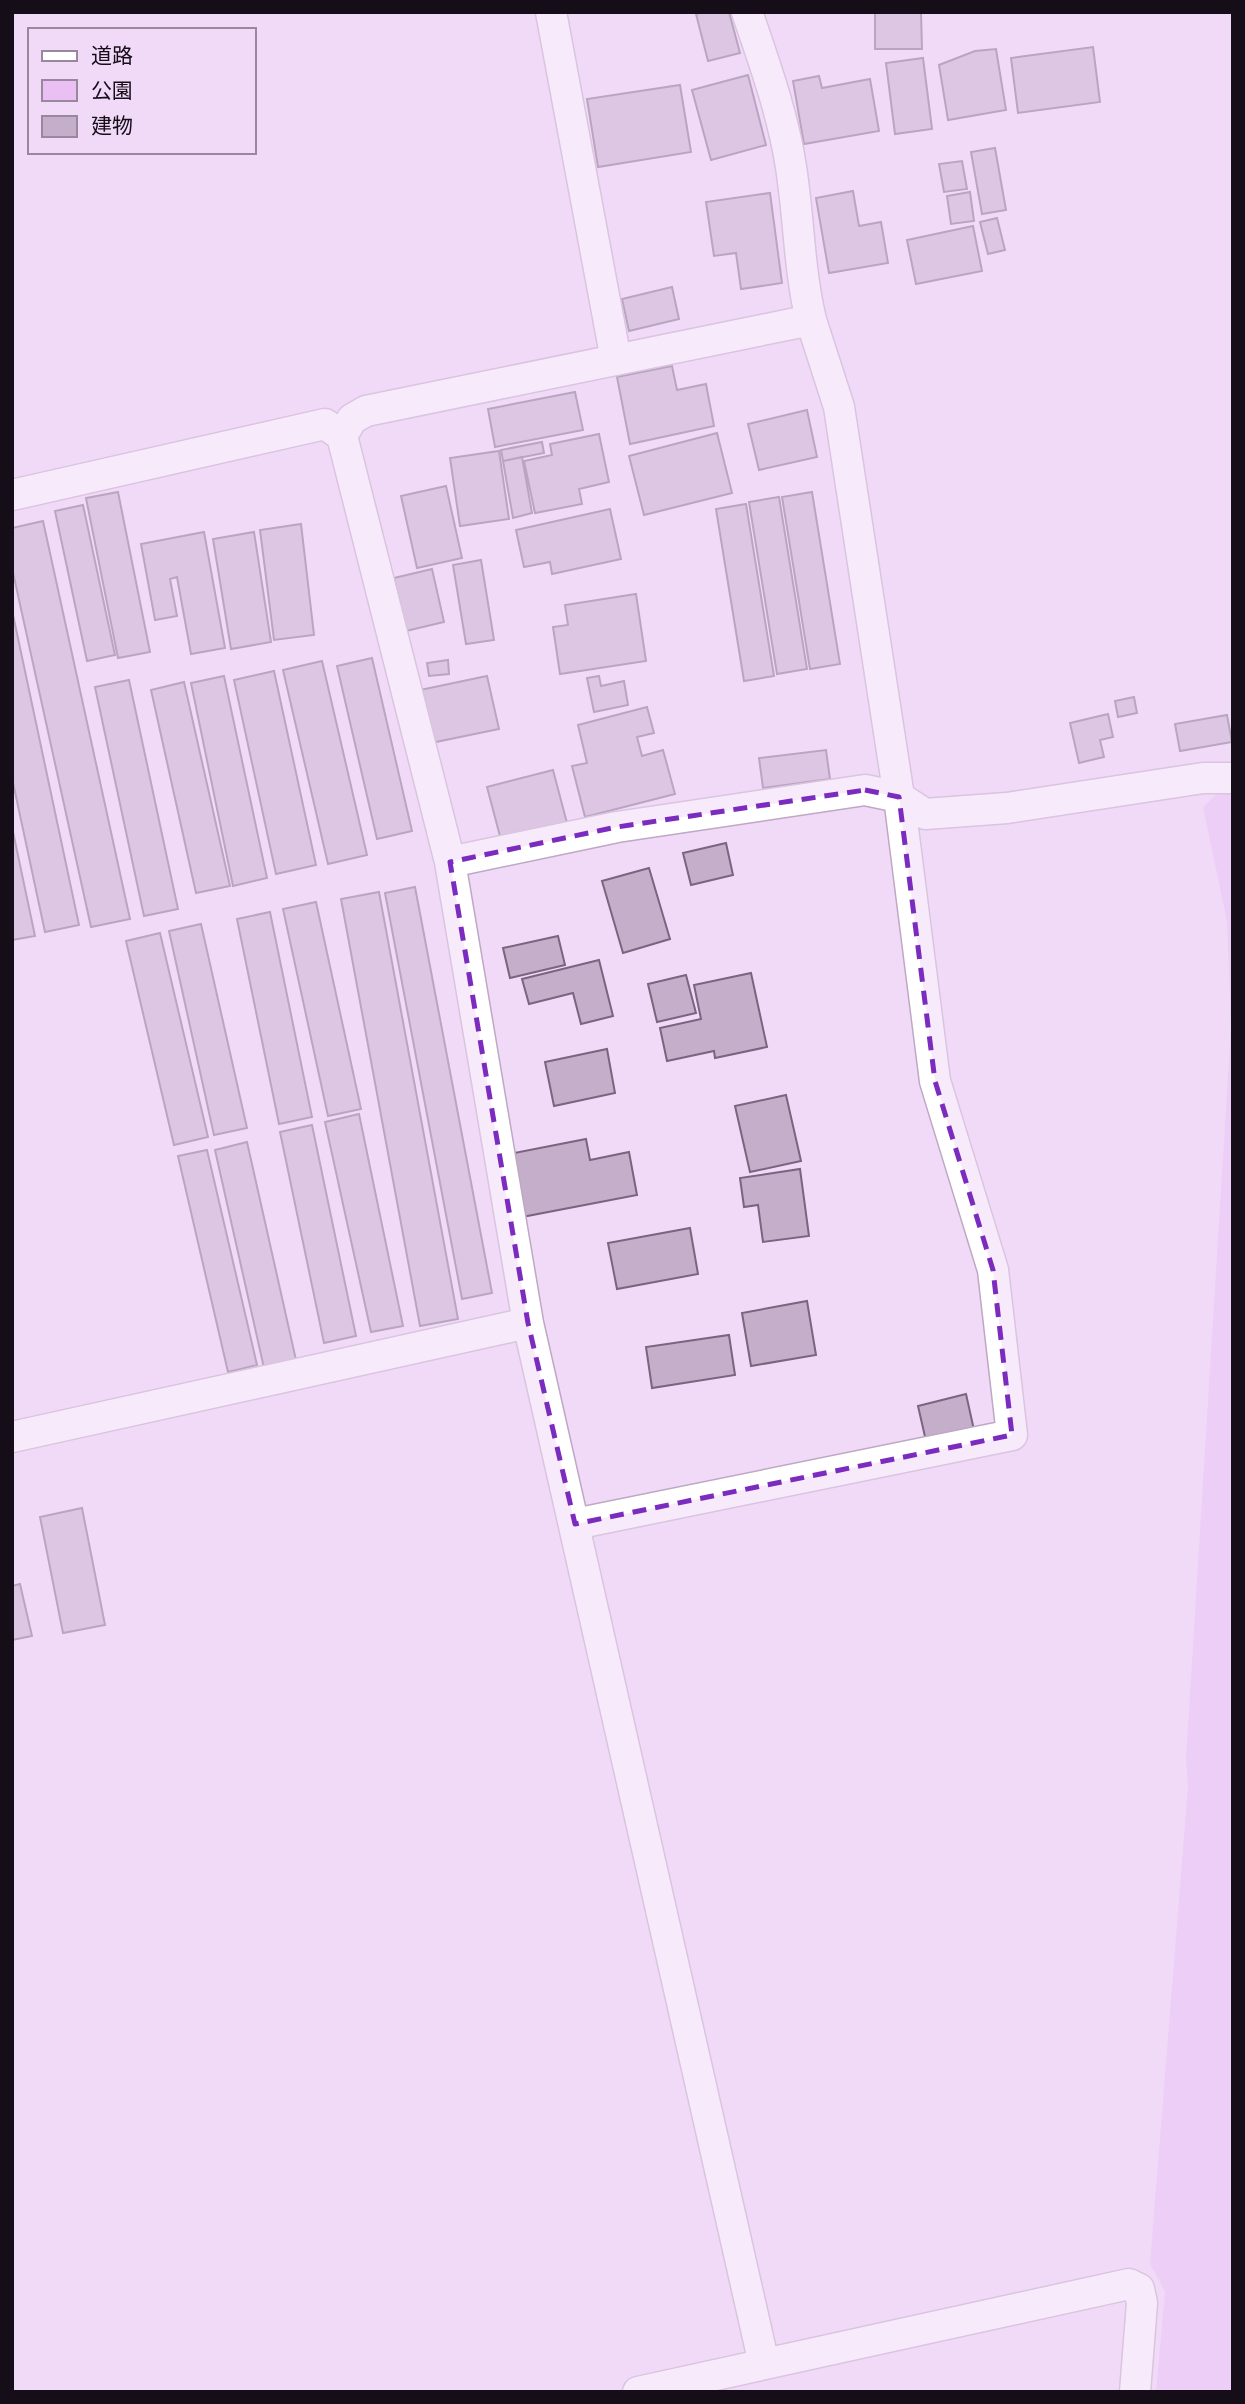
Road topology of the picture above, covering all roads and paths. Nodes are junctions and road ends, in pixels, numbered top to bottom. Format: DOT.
graph roads {
  1 [pos="551,12"];
  2 [pos="747,12"];
  3 [pos="811,320"];
  4 [pos="615,360"];
  5 [pos="342,436"];
  6 [pos="12,495"];
  7 [pos="1233,778"];
  8 [pos="899,797"];
  9 [pos="450,862"];
  10 [pos="528,1323"];
  11 [pos="12,1437"];
  12 [pos="575,1524"];
  13 [pos="764,2364"];
  14 [pos="638,2392"];
  15 [pos="1135,2392"];
  1 -- 4 [label="street"];
  2 -- 3 [label="street"];
  3 -- 4 [label="street"];
  3 -- 8 [label="street"];
  4 -- 5 [label="street"];
  5 -- 6 [label="street"];
  5 -- 9 [label="street"];
  7 -- 8 [label="street"];
  8 -- 9 [label="street"];
  8 -- 12 [label="street"];
  9 -- 10 [label="street"];
  10 -- 11 [label="street"];
  10 -- 12 [label="street"];
  12 -- 13 [label="street"];
  13 -- 14 [label="street"];
  13 -- 15 [label="street"];
}
